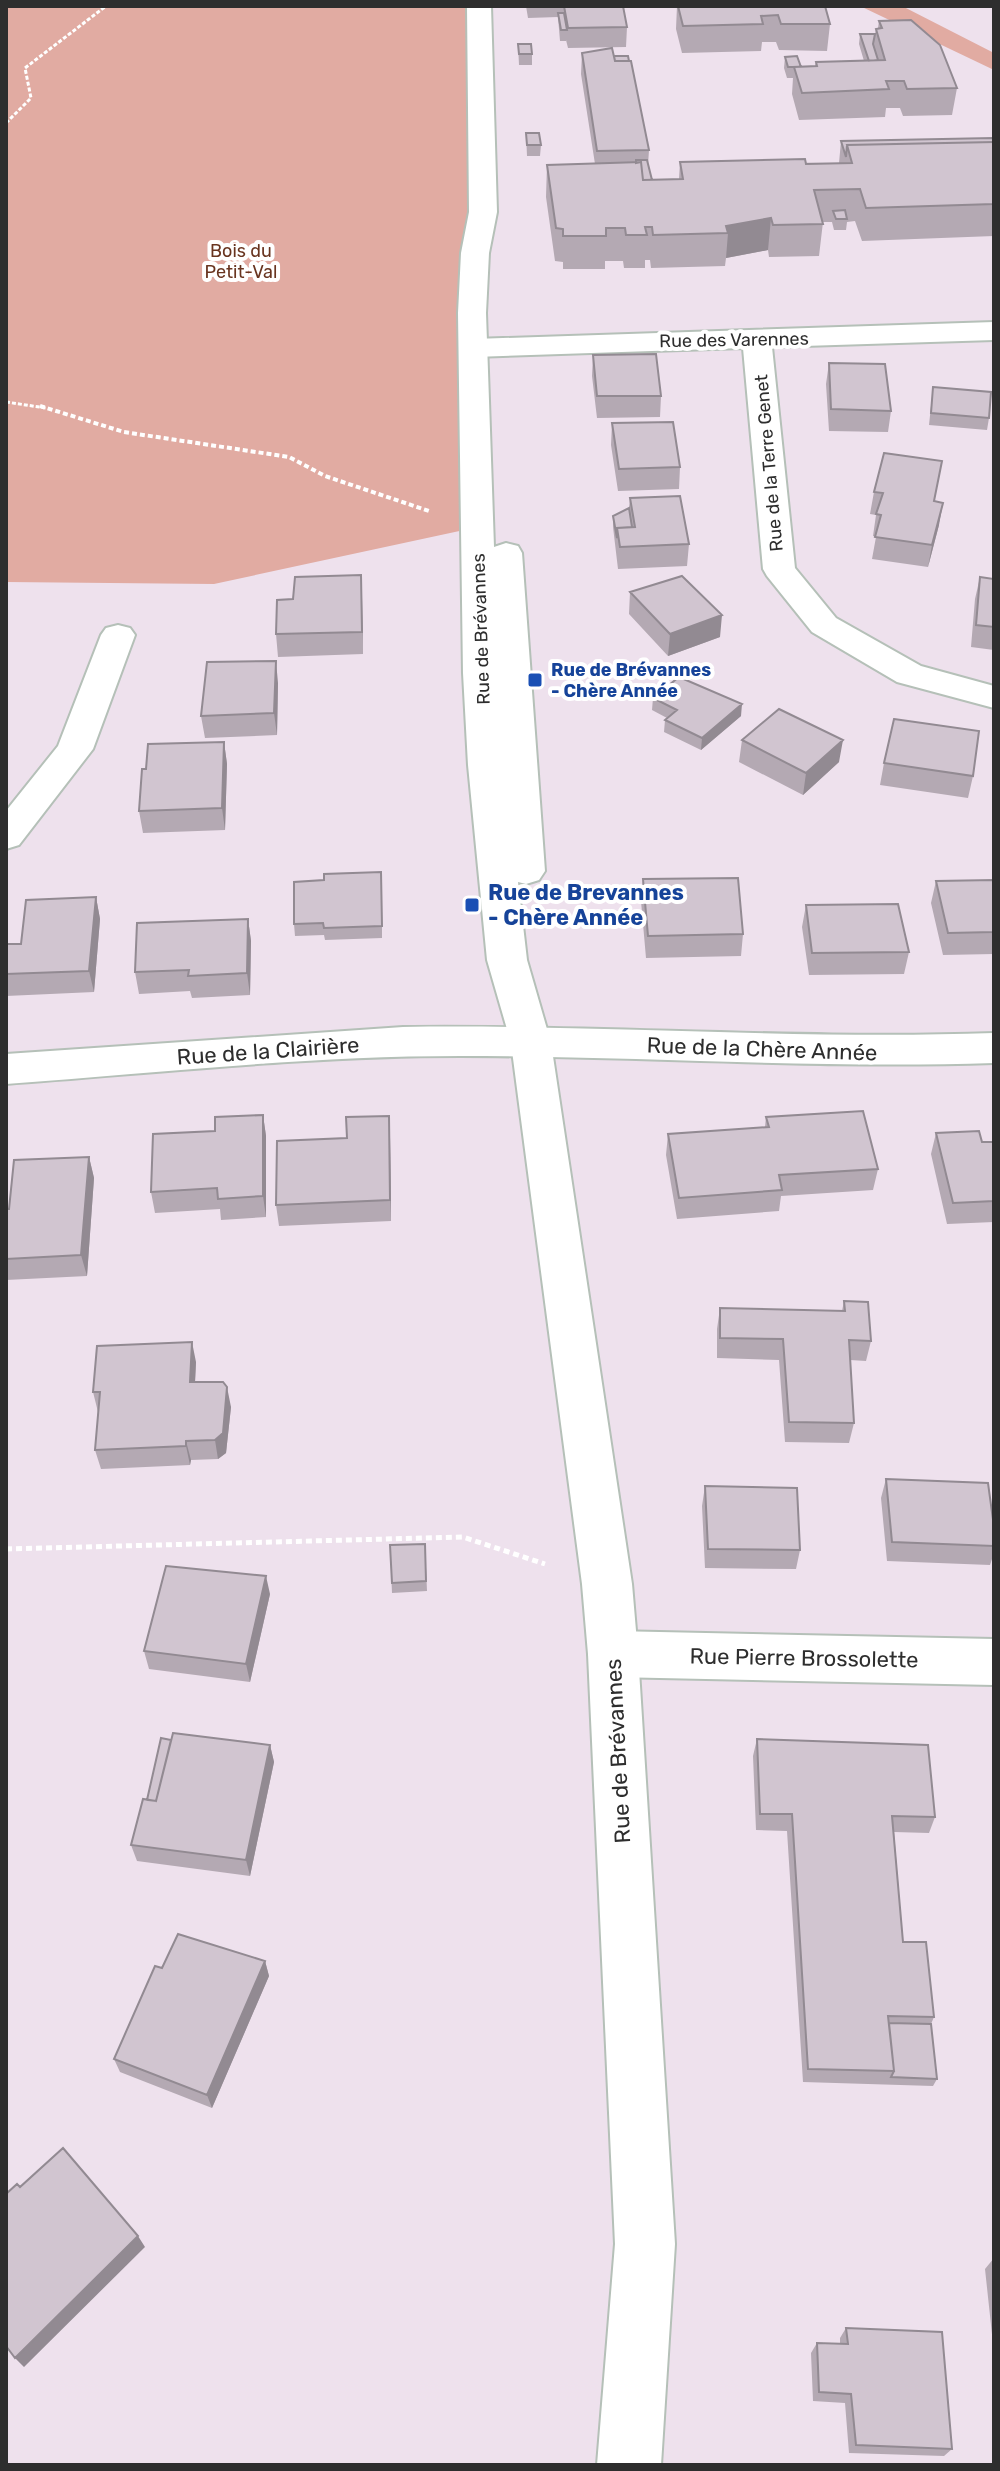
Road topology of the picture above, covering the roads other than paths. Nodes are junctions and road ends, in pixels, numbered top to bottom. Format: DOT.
graph roads {
  1 [pos="479,6"];
  2 [pos="993,333"];
  3 [pos="757,339"];
  4 [pos="487,347"];
  5 [pos="118,635"];
  6 [pos="994,697"];
  7 [pos="6,836"];
  8 [pos="531,1043"];
  9 [pos="994,1048"];
  10 [pos="6,1069"];
  11 [pos="613,1654"];
  12 [pos="994,1662"];
  13 [pos="623,2465"];
  14 [pos="630,2465"];
  1 -- 4 [label="street, Rue de Brévannes"];
  2 -- 3 [label="street, Rue des Varennes"];
  3 -- 4 [label="street, Rue des Varennes"];
  3 -- 6 [label="street, Rue de la Terre Genet"];
  4 -- 8 [label="street, Rue de Brévannes"];
  4 -- 8 [label="street, Rue de Brévannes"];
  5 -- 7 [label="street"];
  8 -- 9 [label="street, Rue de la Chère Année"];
  8 -- 10 [label="street, Rue de la Clairière"];
  8 -- 11 [label="street, Rue de Brévannes"];
  11 -- 12 [label="street, Rue Pierre Brossolette"];
  11 -- 14 [label="street, Rue de Brévannes"];
  13 -- 14 [label="street"];
}
